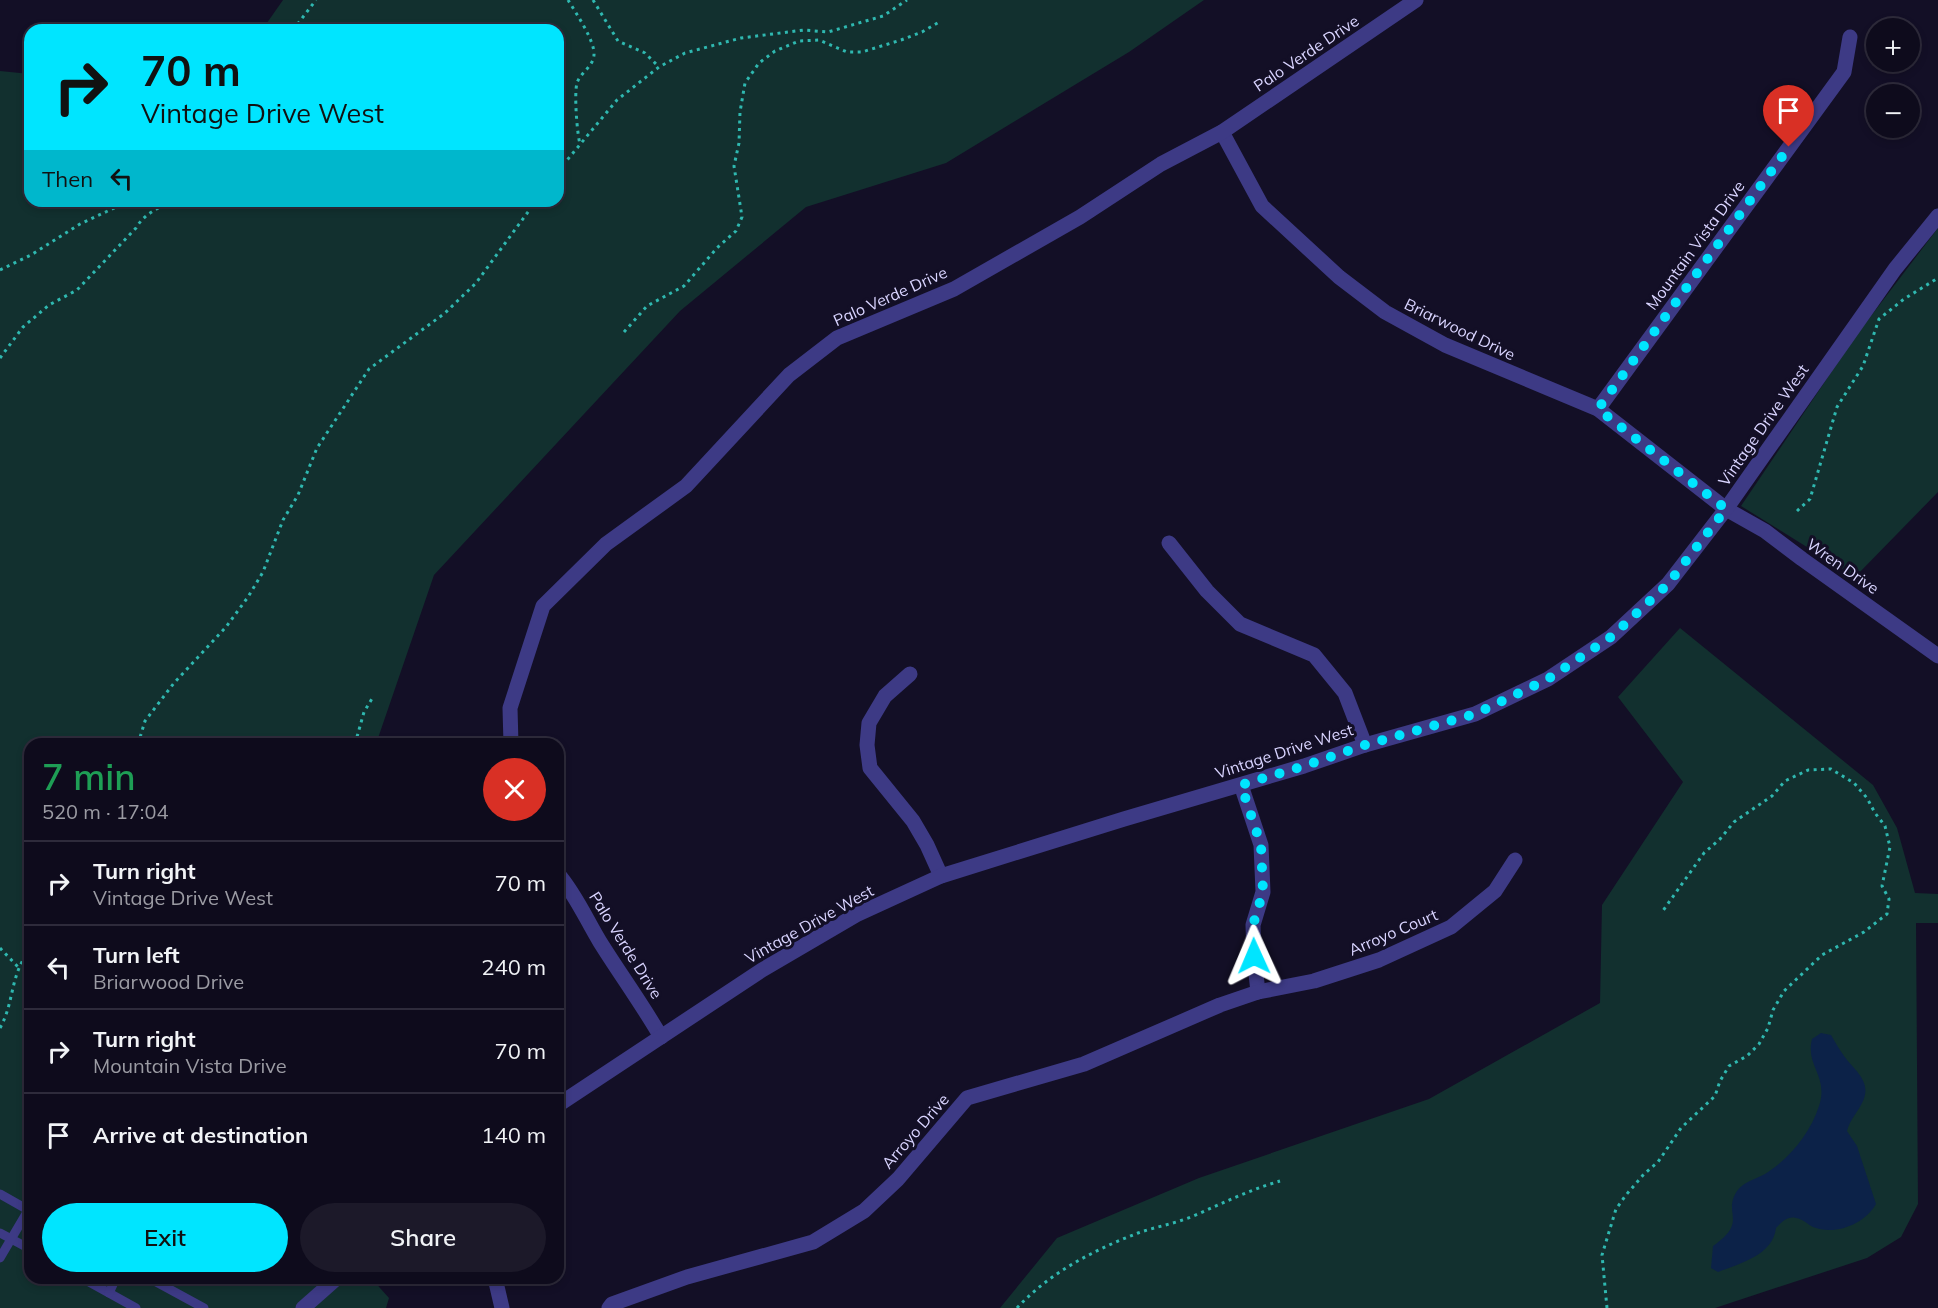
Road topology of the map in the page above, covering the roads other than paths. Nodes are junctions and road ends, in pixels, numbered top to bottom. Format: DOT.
graph roads {
  1 [pos="1416,0"];
  2 [pos="1850,37"];
  3 [pos="1222,132"];
  4 [pos="1938,216"];
  5 [pos="1598,409"];
  6 [pos="1726,509"];
  7 [pos="1169,543"];
  8 [pos="1938,656"];
  9 [pos="910,674"];
  10 [pos="511,738"];
  11 [pos="1365,745"];
  12 [pos="1241,785"];
  13 [pos="1515,860"];
  14 [pos="941,876"];
  15 [pos="564,881"];
  16 [pos="1258,992"];
  17 [pos="661,1037"];
  18 [pos="564,1101"];
  19 [pos="0,1194"];
  20 [pos="24,1206"];
  21 [pos="24,1218"];
  22 [pos="0,1233"];
  23 [pos="12,1239"];
  24 [pos="24,1246"];
  25 [pos="0,1258"];
  26 [pos="93,1284"];
  27 [pos="113,1284"];
  28 [pos="160,1284"];
  29 [pos="330,1284"];
  30 [pos="496,1284"];
  31 [pos="109,1293"];
  32 [pos="136,1308"];
  33 [pos="204,1308"];
  34 [pos="303,1308"];
  35 [pos="502,1308"];
  36 [pos="609,1308"];
  1 -- 3 [label="street, Palo Verde Drive"];
  2 -- 5 [label="street, Mountain Vista Drive"];
  3 -- 5 [label="street, Briarwood Drive"];
  3 -- 10 [label="street, Palo Verde Drive"];
  4 -- 6 [label="street, Vintage Drive West"];
  5 -- 6 [label="street, Briarwood Drive"];
  6 -- 8 [label="street, Wren Drive"];
  6 -- 11 [label="street, Vintage Drive West"];
  7 -- 11 [label="street"];
  9 -- 14 [label="street"];
  11 -- 12 [label="street, Vintage Drive West"];
  12 -- 14 [label="street, Vintage Drive West"];
  12 -- 16 [label="street"];
  13 -- 16 [label="street, Arroyo Court"];
  14 -- 17 [label="street, Vintage Drive West"];
  15 -- 17 [label="street, Palo Verde Drive"];
  16 -- 36 [label="street, Arroyo Drive"];
  17 -- 18 [label="street, Vintage Drive West"];
  19 -- 20 [label="lane"];
  21 -- 23 [label="lane"];
  22 -- 23 [label="lane"];
  23 -- 24 [label="lane"];
  23 -- 25 [label="lane"];
  26 -- 31 [label="lane"];
  27 -- 31 [label="lane"];
  28 -- 33 [label="lane"];
  29 -- 34 [label="street"];
  30 -- 35 [label="street"];
  31 -- 32 [label="lane"];
}
